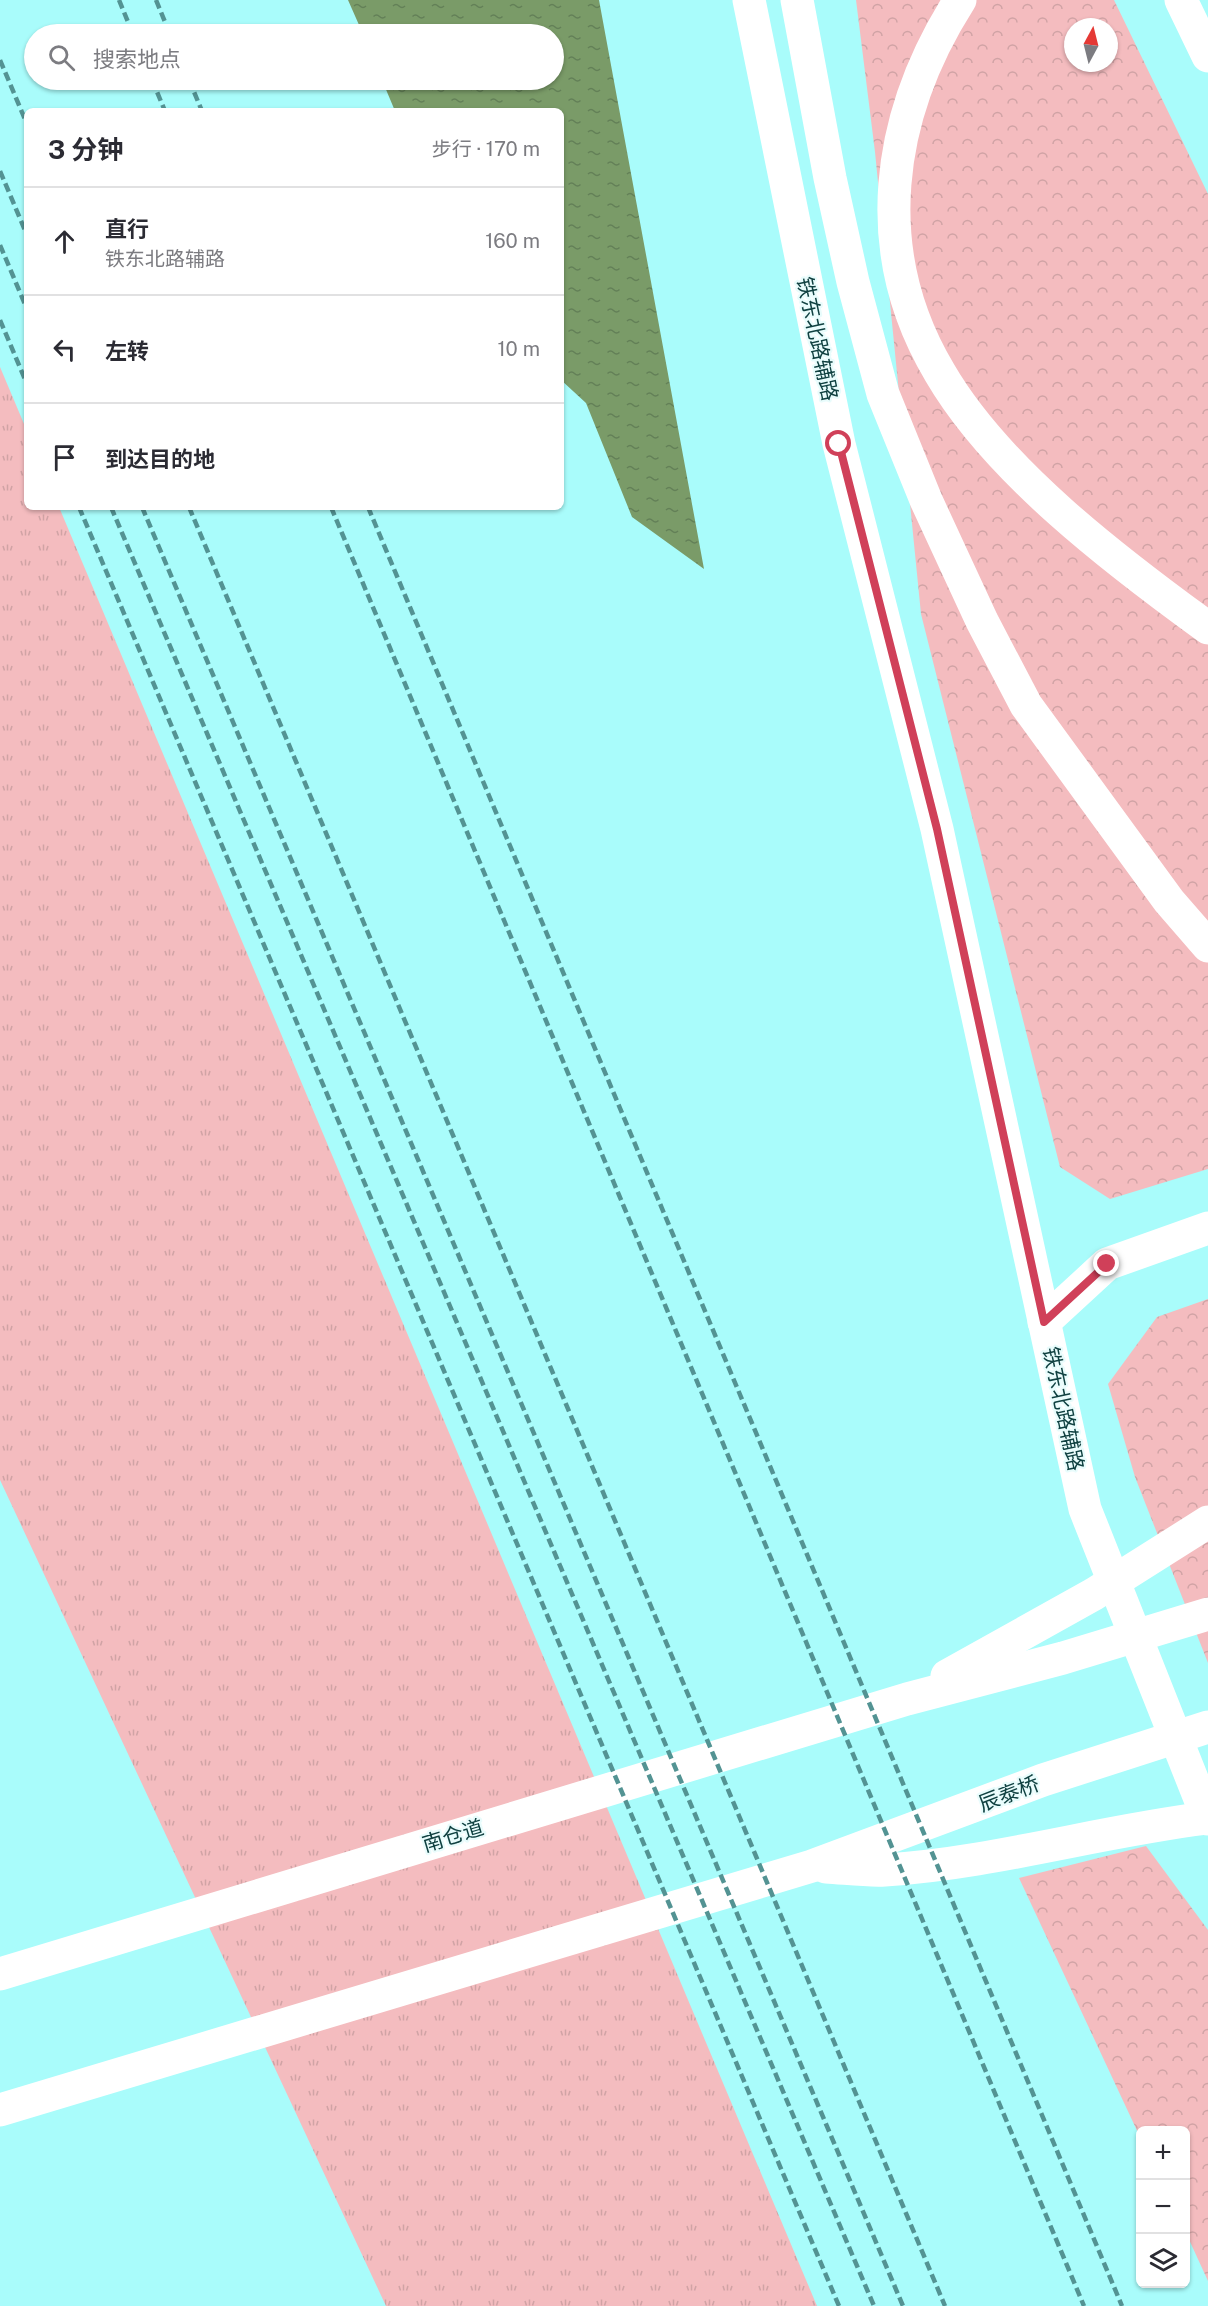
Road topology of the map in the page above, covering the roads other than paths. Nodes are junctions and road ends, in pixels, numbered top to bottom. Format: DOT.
graph roads {
  1 [pos="749,0"];
  2 [pos="796,0"];
  3 [pos="960,0"];
  4 [pos="1181,0"];
  5 [pos="1208,56"];
  6 [pos="1208,628"];
  7 [pos="1208,946"];
  8 [pos="1208,1227"];
  9 [pos="1044,1322"];
  10 [pos="1208,1522"];
  11 [pos="1208,1614"];
  12 [pos="907,1699"];
  13 [pos="1208,1727"];
  14 [pos="1208,1819"];
  15 [pos="812,1866"];
  16 [pos="0,1974"];
  17 [pos="0,2110"];
  1 -- 9 [label="main road, 铁东北路辅路"];
  2 -- 7 [label="main road"];
  3 -- 6 [label="main road"];
  4 -- 5 [label="main road"];
  8 -- 9 [label="main road"];
  9 -- 14 [label="main road, 铁东北路辅路"];
  10 -- 12 [label="main road"];
  11 -- 12 [label="main road"];
  12 -- 16 [label="main road, 南仓道"];
  13 -- 15 [label="main road, 辰泰桥"];
  14 -- 15 [label="main road"];
  15 -- 17 [label="main road"];
}
